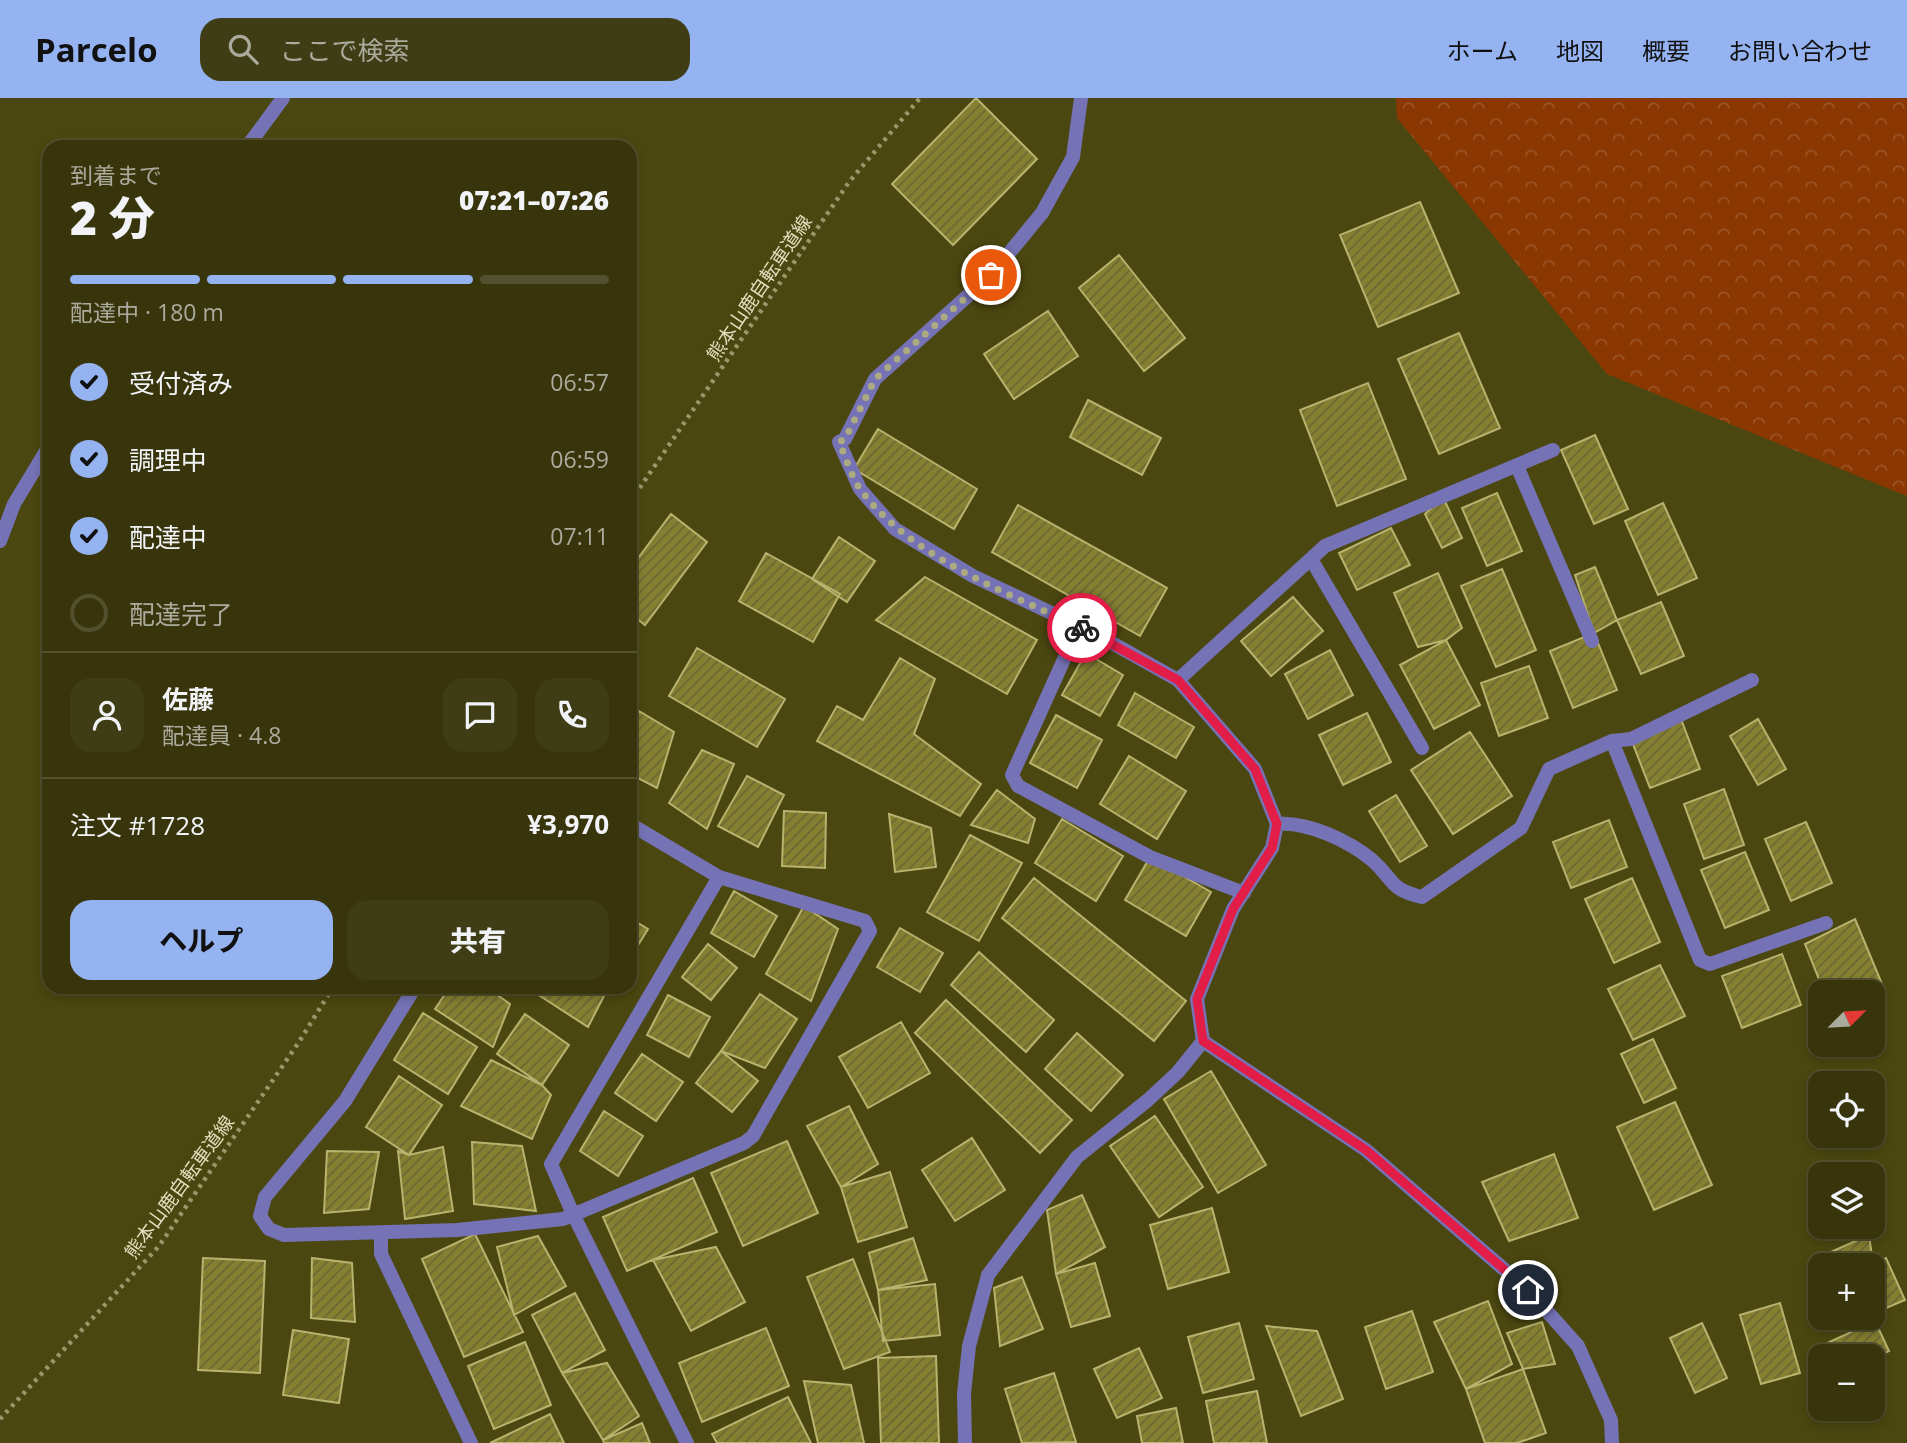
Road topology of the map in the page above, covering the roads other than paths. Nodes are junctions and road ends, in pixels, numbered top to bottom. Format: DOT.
graph roads {
  1 [pos="283,98"];
  2 [pos="1081,98"];
  3 [pos="252,140"];
  4 [pos="1553,450"];
  5 [pos="42,458"];
  6 [pos="1517,466"];
  7 [pos="0,541"];
  8 [pos="1311,559"];
  9 [pos="1079,626"];
  10 [pos="1592,642"];
  11 [pos="1178,680"];
  12 [pos="1752,680"];
  13 [pos="1612,741"];
  14 [pos="1422,748"];
  15 [pos="1277,824"];
  16 [pos="637,828"];
  17 [pos="719,877"];
  18 [pos="1244,893"];
  19 [pos="1826,923"];
  20 [pos="411,994"];
  21 [pos="1203,1041"];
  22 [pos="573,1214"];
  23 [pos="381,1233"];
  24 [pos="471,1443"];
  25 [pos="687,1443"];
  26 [pos="965,1443"];
  27 [pos="1612,1443"];
  1 -- 3 [label="street"];
  2 -- 9 [label="street"];
  4 -- 6 [label="street"];
  5 -- 7 [label="street"];
  6 -- 8 [label="street"];
  6 -- 10 [label="street"];
  8 -- 11 [label="street"];
  8 -- 14 [label="street"];
  9 -- 11 [label="street"];
  9 -- 18 [label="street"];
  11 -- 15 [label="street"];
  12 -- 13 [label="street"];
  13 -- 15 [label="street"];
  13 -- 19 [label="street"];
  15 -- 18 [label="street"];
  16 -- 17 [label="street"];
  17 -- 22 [label="street"];
  17 -- 22 [label="street"];
  18 -- 21 [label="street"];
  20 -- 23 [label="street"];
  21 -- 26 [label="street"];
  21 -- 27 [label="street"];
  22 -- 23 [label="street"];
  22 -- 25 [label="street"];
  23 -- 24 [label="street"];
}
